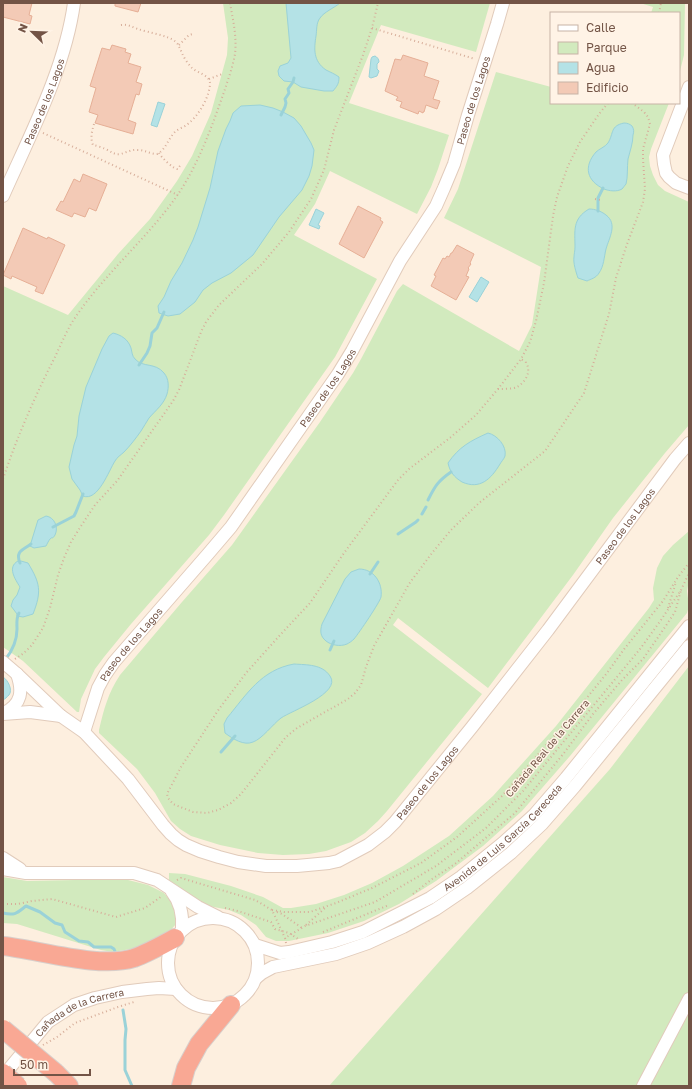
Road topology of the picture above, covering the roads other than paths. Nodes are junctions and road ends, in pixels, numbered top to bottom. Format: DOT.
graph roads {
  1 [pos="74,3"];
  2 [pos="503,3"];
  3 [pos="689,87"];
  4 [pos="689,188"];
  5 [pos="3,196"];
  6 [pos="689,443"];
  7 [pos="689,626"];
  8 [pos="689,646"];
  9 [pos="3,662"];
  10 [pos="17,674"];
  11 [pos="3,713"];
  12 [pos="62,716"];
  13 [pos="84,732"];
  14 [pos="3,858"];
  15 [pos="3,869"];
  16 [pos="26,873"];
  17 [pos="169,888"];
  18 [pos="222,913"];
  19 [pos="179,934"];
  20 [pos="255,945"];
  21 [pos="3,946"];
  22 [pos="256,978"];
  23 [pos="176,990"];
  24 [pos="689,1000"];
  25 [pos="231,1005"];
  26 [pos="3,1029"];
  27 [pos="3,1074"];
  28 [pos="18,1086"];
  29 [pos="70,1086"];
  30 [pos="181,1086"];
  31 [pos="643,1086"];
  1 -- 5 [label="street, Paseo de los Lagos"];
  2 -- 13 [label="street, Paseo de los Lagos"];
  3 -- 4 [label="street"];
  6 -- 13 [label="street, Paseo de los Lagos"];
  7 -- 20 [label="street, Avenida de Luis García Cereceda"];
  8 -- 22 [label="street, Avenida de Luis García Cereceda"];
  9 -- 10 [label="street, Paseo de los Lagos"];
  10 -- 11 [label="street, Paseo de los Lagos"];
  10 -- 12 [label="street, Paseo de los Lagos"];
  11 -- 12 [label="street, Paseo de los Lagos"];
  12 -- 13 [label="street, Paseo de los Lagos"];
  14 -- 16 [label="street"];
  15 -- 16 [label="street"];
  16 -- 17 [label="street"];
  17 -- 18 [label="street"];
  17 -- 19 [label="street"];
  18 -- 19 [label="street"];
  18 -- 20 [label="street"];
  19 -- 21 [label="highway"];
  19 -- 23 [label="street"];
  20 -- 22 [label="street"];
  22 -- 25 [label="street"];
  23 -- 25 [label="street"];
  23 -- 27 [label="street, Cañada de la Carrera"];
  24 -- 31 [label="street"];
  25 -- 30 [label="highway"];
  26 -- 29 [label="highway, bridge"];
  27 -- 28 [label="highway, bridge"];
}
